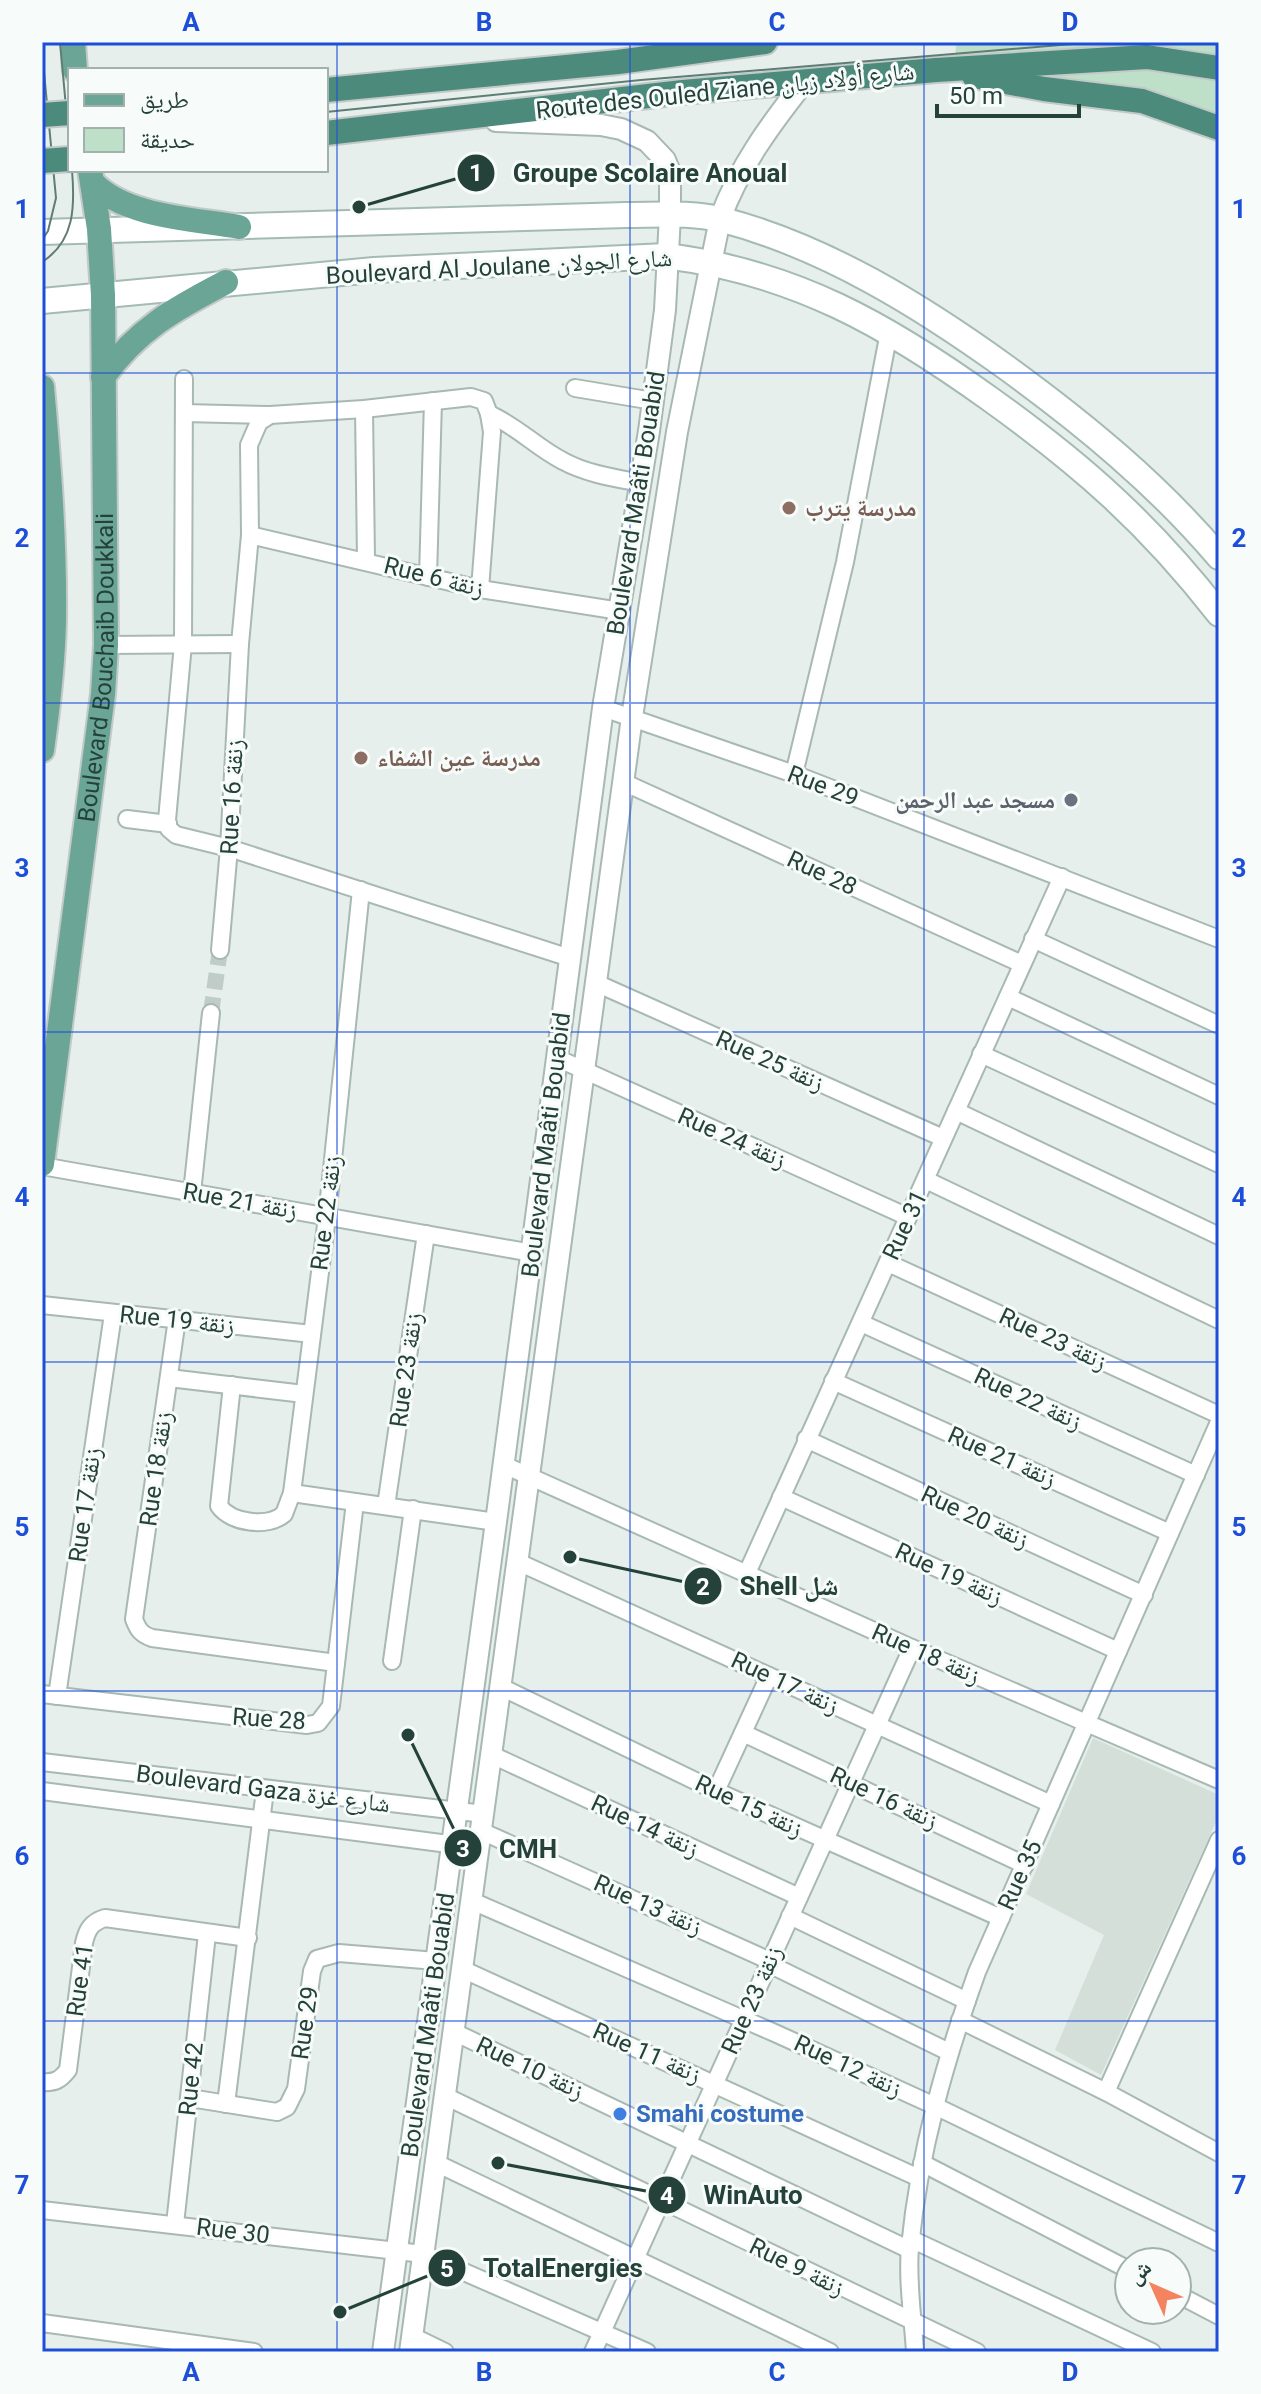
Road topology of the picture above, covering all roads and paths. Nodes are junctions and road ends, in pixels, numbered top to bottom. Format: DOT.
graph roads {
  1 [pos="73,42"];
  2 [pos="765,42"];
  3 [pos="75,68"];
  4 [pos="1219,68"];
  5 [pos="936,70"];
  6 [pos="804,82"];
  7 [pos="328,90"];
  8 [pos="68,113"];
  9 [pos="42,115"];
  10 [pos="452,119"];
  11 [pos="1219,128"];
  12 [pos="328,133"];
  13 [pos="68,159"];
  14 [pos="42,161"];
  15 [pos="91,177"];
  16 [pos="670,215"];
  17 [pos="720,219"];
  18 [pos="239,227"];
  19 [pos="99,229"];
  20 [pos="42,232"];
  21 [pos="666,256"];
  22 [pos="712,262"];
  23 [pos="226,282"];
  24 [pos="103,295"];
  25 [pos="42,301"];
  26 [pos="889,332"];
  27 [pos="103,377"];
  28 [pos="184,379"];
  29 [pos="42,387"];
  30 [pos="575,388"];
  31 [pos="433,401"];
  32 [pos="653,401"];
  33 [pos="364,409"];
  34 [pos="184,413"];
  35 [pos="489,414"];
  36 [pos="270,415"];
  37 [pos="641,483"];
  38 [pos="250,535"];
  39 [pos="1219,557"];
  40 [pos="366,560"];
  41 [pos="428,577"];
  42 [pos="480,589"];
  43 [pos="620,611"];
  44 [pos="1219,614"];
  45 [pos="183,644"];
  46 [pos="240,644"];
  47 [pos="106,645"];
  48 [pos="46,684"];
  49 [pos="603,708"];
  50 [pos="632,717"];
  51 [pos="42,750"];
  52 [pos="794,774"];
  53 [pos="623,782"];
  54 [pos="127,819"];
  55 [pos="168,824"];
  56 [pos="229,848"];
  57 [pos="1062,877"];
  58 [pos="361,890"];
  59 [pos="1033,939"];
  60 [pos="1219,939"];
  61 [pos="220,950"];
  62 [pos="570,958"];
  63 [pos="1022,964"];
  64 [pos="596,983"];
  65 [pos="1008,997"];
  66 [pos="211,1013"];
  67 [pos="1219,1025"];
  68 [pos="981,1054"];
  69 [pos="557,1058"];
  70 [pos="584,1071"];
  71 [pos="1219,1096"];
  72 [pos="956,1111"];
  73 [pos="943,1138"];
  74 [pos="1219,1164"];
  75 [pos="42,1165"];
  76 [pos="926,1180"];
  77 [pos="192,1193"];
  78 [pos="327,1217"];
  79 [pos="908,1217"];
  80 [pos="426,1234"];
  81 [pos="1219,1236"];
  82 [pos="532,1253"];
  83 [pos="888,1263"];
  84 [pos="42,1305"];
  85 [pos="113,1314"];
  86 [pos="177,1319"];
  87 [pos="1219,1320"];
  88 [pos="861,1323"];
  89 [pos="312,1334"];
  90 [pos="169,1378"];
  91 [pos="833,1381"];
  92 [pos="232,1385"];
  93 [pos="304,1394"];
  94 [pos="1219,1415"];
  95 [pos="1219,1422"];
  96 [pos="806,1439"];
  97 [pos="504,1465"];
  98 [pos="1196,1475"];
  99 [pos="530,1477"];
  100 [pos="292,1493"];
  101 [pos="781,1497"];
  102 [pos="355,1502"];
  103 [pos="386,1506"];
  104 [pos="413,1509"];
  105 [pos="496,1522"];
  106 [pos="1170,1533"];
  107 [pos="518,1562"];
  108 [pos="747,1573"];
  109 [pos="1144,1595"];
  110 [pos="912,1648"];
  111 [pos="1118,1651"];
  112 [pos="392,1661"];
  113 [pos="336,1663"];
  114 [pos="769,1676"];
  115 [pos="501,1687"];
  116 [pos="50,1695"];
  117 [pos="1086,1724"];
  118 [pos="876,1725"];
  119 [pos="743,1733"];
  120 [pos="492,1755"];
  121 [pos="42,1762"];
  122 [pos="1219,1780"];
  123 [pos="851,1782"];
  124 [pos="265,1790"];
  125 [pos="42,1791"];
  126 [pos="716,1791"];
  127 [pos="1051,1804"];
  128 [pos="457,1811"];
  129 [pos="262,1821"];
  130 [pos="481,1831"];
  131 [pos="825,1840"];
  132 [pos="1219,1840"];
  133 [pos="452,1845"];
  134 [pos="1025,1865"];
  135 [pos="799,1897"];
  136 [pos="472,1901"];
  137 [pos="790,1916"];
  138 [pos="1001,1918"];
  139 [pos="207,1934"];
  140 [pos="248,1938"];
  141 [pos="436,1961"];
  142 [pos="770,1962"];
  143 [pos="462,1969"];
  144 [pos="967,2001"];
  145 [pos="744,2019"];
  146 [pos="960,2020"];
  147 [pos="454,2032"];
  148 [pos="949,2052"];
  149 [pos="42,2082"];
  150 [pos="715,2083"];
  151 [pos="1106,2092"];
  152 [pos="445,2096"];
  153 [pos="190,2098"];
  154 [pos="226,2104"];
  155 [pos="935,2106"];
  156 [pos="687,2143"];
  157 [pos="1219,2153"];
  158 [pos="436,2163"];
  159 [pos="921,2170"];
  160 [pos="661,2201"];
  161 [pos="42,2210"];
  162 [pos="175,2224"];
  163 [pos="1219,2243"];
  164 [pos="911,2245"];
  165 [pos="397,2251"];
  166 [pos="423,2254"];
  167 [pos="635,2259"];
  168 [pos="1113,2262"];
  169 [pos="1193,2302"];
  170 [pos="1219,2316"];
  171 [pos="913,2322"];
  172 [pos="42,2323"];
  173 [pos="603,2331"];
  174 [pos="411,2344"];
  175 [pos="251,2351"];
  176 [pos="383,2352"];
  177 [pos="445,2352"];
  178 [pos="593,2352"];
  179 [pos="647,2352"];
  180 [pos="830,2352"];
  181 [pos="915,2352"];
  182 [pos="977,2352"];
  183 [pos="1152,2352"];
  1 -- 3 [label="main road"];
  2 -- 7 [label="highway, Route des Ouled Ziane شارع أولاد زيان"];
  4 -- 5 [label="highway, Route des Ouled Ziane شارع أولاد زيان"];
  5 -- 6 [label="highway, Route des Ouled Ziane شارع أولاد زيان"];
  5 -- 11 [label="highway"];
  6 -- 10 [label="highway, Route des Ouled Ziane شارع أولاد زيان"];
  6 -- 17 [label="street, Boulevard Maâti Bouabid"];
  8 -- 9 [label="highway, bridge"];
  10 -- 12 [label="highway, Route des Ouled Ziane شارع أولاد زيان"];
  10 -- 16 [label="street, Boulevard Maâti Bouabid"];
  13 -- 14 [label="highway, bridge"];
  15 -- 18 [label="main road"];
  15 -- 19 [label="main road, Boulevard Bouchaib Doukkali"];
  16 -- 17 [label="main road, Boulevard Al Joulane شارع الجولان"];
  16 -- 18 [label="main road, Boulevard Al Joulane شارع الجولان"];
  16 -- 21 [label="street, Boulevard Maâti Bouabid"];
  17 -- 22 [label="street, Boulevard Maâti Bouabid"];
  17 -- 39 [label="main road, Boulevard Al Joulane شارع الجولان"];
  18 -- 19 [label="main road, Boulevard Al Joulane شارع الجولان"];
  19 -- 20 [label="main road, Boulevard Al Joulane شارع الجولان"];
  19 -- 24 [label="main road, Boulevard Bouchaib Doukkali"];
  21 -- 22 [label="main road, Boulevard Al Joulane شارع الجولان"];
  21 -- 23 [label="main road, Boulevard Al Joulane شارع الجولان"];
  21 -- 32 [label="street, Boulevard Maâti Bouabid"];
  22 -- 26 [label="main road, Boulevard Al Joulane شارع الجولان"];
  22 -- 50 [label="street, Boulevard Maâti Bouabid"];
  23 -- 24 [label="main road, Boulevard Al Joulane شارع الجولان"];
  23 -- 27 [label="main road"];
  24 -- 25 [label="main road, Boulevard Al Joulane شارع الجولان"];
  24 -- 27 [label="main road, Boulevard Bouchaib Doukkali"];
  26 -- 44 [label="main road, Boulevard Al Joulane شارع الجولان"];
  26 -- 52 [label="street"];
  27 -- 47 [label="main road, Boulevard Bouchaib Doukkali"];
  28 -- 34 [label="street"];
  29 -- 48 [label="main road, Boulevard Bouchaib Doukkali"];
  30 -- 32 [label="street"];
  31 -- 33 [label="street"];
  31 -- 35 [label="street"];
  31 -- 41 [label="street"];
  32 -- 37 [label="street, Boulevard Maâti Bouabid"];
  33 -- 36 [label="street"];
  33 -- 40 [label="street"];
  34 -- 36 [label="street"];
  34 -- 45 [label="street"];
  35 -- 37 [label="street"];
  35 -- 42 [label="street"];
  36 -- 38 [label="street, Rue 16 زنقة"];
  37 -- 43 [label="street, Boulevard Maâti Bouabid"];
  38 -- 40 [label="street, Rue 6 زنقة"];
  38 -- 46 [label="street, Rue 16 زنقة"];
  40 -- 41 [label="street, Rue 6 زنقة"];
  41 -- 42 [label="street, Rue 6 زنقة"];
  42 -- 43 [label="street, Rue 6 زنقة"];
  43 -- 49 [label="street, Boulevard Maâti Bouabid"];
  45 -- 46 [label="street"];
  45 -- 47 [label="street"];
  45 -- 55 [label="street"];
  46 -- 56 [label="street, Rue 16 زنقة"];
  47 -- 75 [label="main road, Boulevard Bouchaib Doukkali"];
  48 -- 51 [label="main road, Boulevard Bouchaib Doukkali"];
  49 -- 50 [label="street, Rue 29"];
  49 -- 62 [label="street, Boulevard Maâti Bouabid"];
  50 -- 52 [label="street, Rue 29"];
  50 -- 53 [label="street, Boulevard Maâti Bouabid"];
  52 -- 57 [label="street, Rue 29"];
  53 -- 63 [label="street, Rue 28"];
  53 -- 64 [label="street, Boulevard Maâti Bouabid"];
  54 -- 55 [label="street"];
  55 -- 56 [label="street"];
  56 -- 58 [label="street"];
  56 -- 61 [label="street, Rue 16 زنقة"];
  57 -- 59 [label="street, Rue 31"];
  57 -- 60 [label="street, Rue 29"];
  58 -- 62 [label="street"];
  58 -- 78 [label="street, Rue 22 زنقة"];
  59 -- 63 [label="street, Rue 31"];
  59 -- 67 [label="street"];
  62 -- 69 [label="street, Boulevard Maâti Bouabid"];
  63 -- 65 [label="street, Rue 31"];
  64 -- 70 [label="street, Boulevard Maâti Bouabid"];
  64 -- 73 [label="street, Rue 25 زنقة"];
  65 -- 68 [label="street, Rue 31"];
  65 -- 71 [label="street"];
  66 -- 77 [label="street"];
  68 -- 72 [label="street, Rue 31"];
  68 -- 74 [label="street"];
  69 -- 70 [label="street, Rue 24 زنقة"];
  69 -- 82 [label="street, Boulevard Maâti Bouabid"];
  70 -- 79 [label="street, Rue 24 زنقة"];
  70 -- 99 [label="street, Boulevard Maâti Bouabid"];
  72 -- 73 [label="street, Rue 31"];
  72 -- 81 [label="street"];
  73 -- 76 [label="street, Rue 31"];
  75 -- 77 [label="street, Rue 21 زنقة"];
  76 -- 79 [label="street, Rue 31"];
  76 -- 87 [label="street"];
  77 -- 78 [label="street, Rue 21 زنقة"];
  78 -- 80 [label="street, Rue 21 زنقة"];
  78 -- 89 [label="street, Rue 22 زنقة"];
  79 -- 83 [label="street, Rue 31"];
  80 -- 82 [label="street, Rue 21 زنقة"];
  80 -- 103 [label="street, Rue 23 زنقة"];
  82 -- 97 [label="street, Boulevard Maâti Bouabid"];
  83 -- 88 [label="street, Rue 31"];
  83 -- 94 [label="street, Rue 23 زنقة"];
  84 -- 85 [label="street, Rue 19 زنقة"];
  85 -- 86 [label="street, Rue 19 زنقة"];
  85 -- 116 [label="street, Rue 17 زنقة"];
  86 -- 89 [label="street, Rue 19 زنقة"];
  86 -- 90 [label="street, Rue 18 زنقة"];
  88 -- 91 [label="street, Rue 31"];
  88 -- 98 [label="street, Rue 22 زنقة"];
  89 -- 93 [label="street, Rue 22 زنقة"];
  90 -- 92 [label="street"];
  90 -- 113 [label="street, Rue 18 زنقة"];
  91 -- 96 [label="street, Rue 31"];
  91 -- 106 [label="street, Rue 21 زنقة"];
  92 -- 93 [label="street"];
  92 -- 100 [label="street"];
  93 -- 100 [label="street, Rue 22 زنقة"];
  95 -- 98 [label="street, Rue 35"];
  96 -- 101 [label="street, Rue 31"];
  96 -- 109 [label="street, Rue 20 زنقة"];
  97 -- 99 [label="street, Rue 18 زنقة"];
  97 -- 105 [label="street, Boulevard Maâti Bouabid"];
  98 -- 106 [label="street, Rue 35"];
  99 -- 107 [label="street, Boulevard Maâti Bouabid"];
  99 -- 108 [label="street, Rue 18 زنقة"];
  100 -- 102 [label="street"];
  101 -- 108 [label="street, Rue 31"];
  101 -- 111 [label="street, Rue 19 زنقة"];
  102 -- 103 [label="street"];
  102 -- 113 [label="street, Rue 28"];
  103 -- 104 [label="street"];
  104 -- 105 [label="street"];
  104 -- 112 [label="street"];
  105 -- 128 [label="street, Boulevard Maâti Bouabid"];
  106 -- 109 [label="street, Rue 35"];
  107 -- 114 [label="street, Rue 17 زنقة"];
  107 -- 115 [label="street, Boulevard Maâti Bouabid"];
  108 -- 110 [label="street, Rue 18 زنقة"];
  109 -- 111 [label="street, Rue 35"];
  110 -- 117 [label="street, Rue 18 زنقة"];
  110 -- 118 [label="street, Rue 23 زنقة"];
  111 -- 117 [label="street, Rue 35"];
  113 -- 116 [label="street, Rue 28"];
  114 -- 118 [label="street, Rue 17 زنقة"];
  114 -- 119 [label="street"];
  115 -- 120 [label="street, Boulevard Maâti Bouabid"];
  115 -- 126 [label="street, Rue 15 زنقة"];
  117 -- 122 [label="street, Rue 18 زنقة"];
  117 -- 127 [label="street, Rue 35"];
  118 -- 123 [label="street, Rue 23 زنقة"];
  118 -- 127 [label="street, Rue 17 زنقة"];
  119 -- 123 [label="street, Rue 16 زنقة"];
  119 -- 126 [label="street"];
  120 -- 130 [label="street, Boulevard Maâti Bouabid"];
  120 -- 135 [label="street, Rue 14 زنقة"];
  121 -- 124 [label="street, Boulevard Gaza شارع غزة"];
  123 -- 131 [label="street, Rue 23 زنقة"];
  123 -- 134 [label="street, Rue 16 زنقة"];
  124 -- 128 [label="street, Boulevard Gaza شارع غزة"];
  124 -- 129 [label="street, Rue 42"];
  125 -- 129 [label="street, Boulevard Gaza شارع غزة"];
  126 -- 131 [label="street, Rue 15 زنقة"];
  127 -- 134 [label="street, Rue 35"];
  128 -- 130 [label="street, Boulevard Gaza شارع غزة"];
  128 -- 133 [label="street, Boulevard Maâti Bouabid"];
  129 -- 133 [label="street, Boulevard Gaza شارع غزة"];
  129 -- 140 [label="street, Rue 42"];
  130 -- 133 [label="street, Boulevard Gaza شارع غزة"];
  130 -- 136 [label="street, Boulevard Maâti Bouabid"];
  130 -- 142 [label="street, Rue 13 زنقة"];
  131 -- 135 [label="street, Rue 23 زنقة"];
  131 -- 138 [label="street, Rue 15 زنقة"];
  132 -- 151 [label="street"];
  133 -- 141 [label="street, Boulevard Maâti Bouabid"];
  134 -- 138 [label="street, Rue 35"];
  135 -- 137 [label="street, Rue 23 زنقة"];
  136 -- 143 [label="street, Boulevard Maâti Bouabid"];
  136 -- 145 [label="street, Rue 12 زنقة"];
  137 -- 142 [label="street, Rue 23 زنقة"];
  137 -- 144 [label="street"];
  138 -- 144 [label="street, Rue 35"];
  139 -- 140 [label="street, Rue 41"];
  139 -- 149 [label="street, Rue 41"];
  139 -- 153 [label="street, Rue 42"];
  140 -- 154 [label="street, Rue 42"];
  141 -- 154 [label="street, Rue 29"];
  141 -- 165 [label="street, Boulevard Maâti Bouabid"];
  142 -- 145 [label="street, Rue 23 زنقة"];
  142 -- 148 [label="street, Rue 13 زنقة"];
  143 -- 147 [label="street, Boulevard Maâti Bouabid"];
  143 -- 150 [label="street, Rue 11 زنقة"];
  144 -- 146 [label="street, Rue 35"];
  145 -- 150 [label="street, Rue 23 زنقة"];
  145 -- 155 [label="street, Rue 12 زنقة"];
  146 -- 148 [label="street, Rue 35"];
  146 -- 151 [label="street"];
  147 -- 152 [label="street, Boulevard Maâti Bouabid"];
  147 -- 156 [label="street, Rue 10 زنقة"];
  148 -- 155 [label="street, Rue 35"];
  150 -- 156 [label="street, Rue 23 زنقة"];
  150 -- 159 [label="street, Rue 11 زنقة"];
  151 -- 157 [label="street"];
  152 -- 158 [label="street, Boulevard Maâti Bouabid"];
  152 -- 160 [label="street, Rue 9 زنقة"];
  153 -- 154 [label="street, Rue 29"];
  153 -- 162 [label="street, Rue 42"];
  155 -- 159 [label="street, Rue 35"];
  155 -- 163 [label="street, Rue 12 زنقة"];
  156 -- 160 [label="street, Rue 23 زنقة"];
  156 -- 164 [label="street, Rue 10 زنقة"];
  158 -- 166 [label="street, Boulevard Maâti Bouabid"];
  158 -- 167 [label="street"];
  159 -- 164 [label="street, Rue 35"];
  159 -- 168 [label="street, Rue 11 زنقة"];
  160 -- 167 [label="street, Rue 23 زنقة"];
  160 -- 171 [label="street, Rue 9 زنقة"];
  161 -- 162 [label="street, Rue 30"];
  162 -- 165 [label="street, Rue 30"];
  164 -- 171 [label="street, Rue 35"];
  164 -- 183 [label="street, Rue 10 زنقة"];
  165 -- 166 [label="street, Rue 30"];
  165 -- 176 [label="street, Boulevard Maâti Bouabid"];
  166 -- 173 [label="street, Rue 30"];
  166 -- 174 [label="street, Boulevard Maâti Bouabid"];
  167 -- 173 [label="street, Rue 23 زنقة"];
  167 -- 180 [label="street"];
  169 -- 170 [label="street"];
  171 -- 181 [label="street, Rue 35"];
  171 -- 182 [label="street, Rue 9 زنقة"];
  172 -- 175 [label="street"];
  173 -- 178 [label="street, Rue 23 زنقة"];
  173 -- 179 [label="street, Rue 30"];
  174 -- 177 [label="street"];
}
